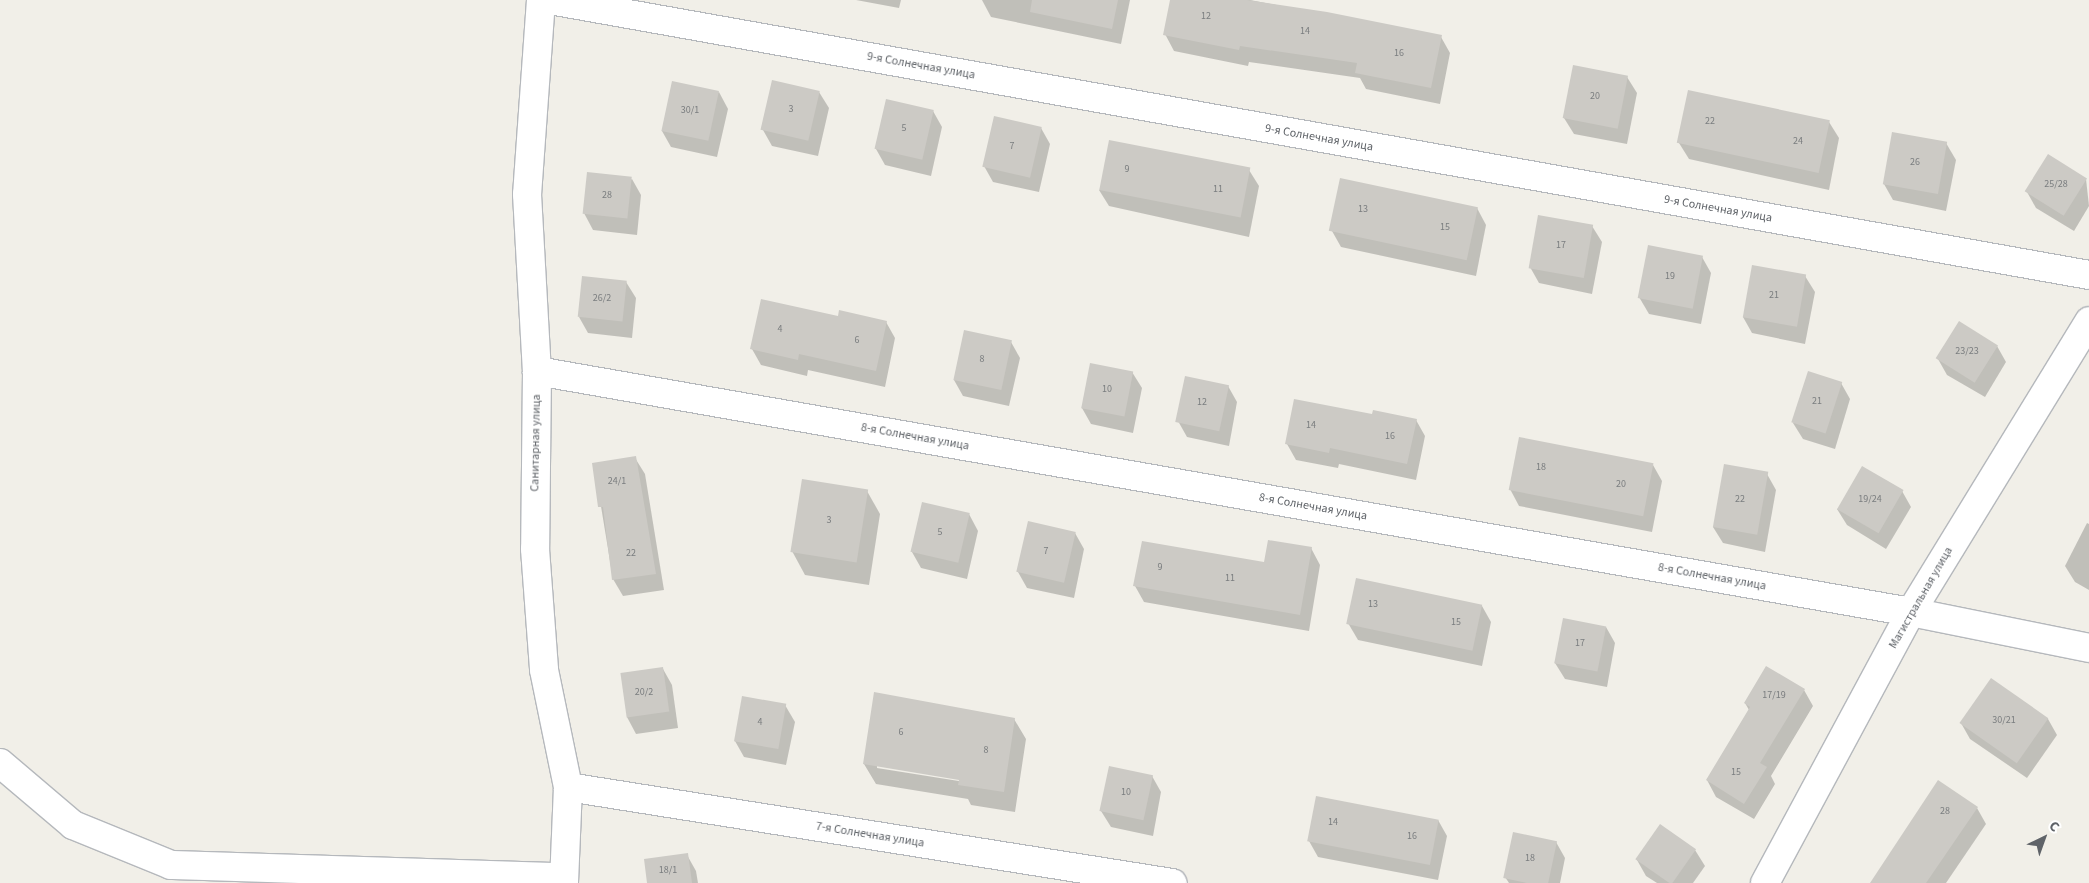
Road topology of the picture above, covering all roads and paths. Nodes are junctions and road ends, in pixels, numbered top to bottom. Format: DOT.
graph roads {
  1 [pos="540,0"];
  2 [pos="550,0"];
  3 [pos="2089,275"];
  4 [pos="2089,320"];
  5 [pos="537,371"];
  6 [pos="1911,612"];
  7 [pos="2089,648"];
  8 [pos="0,763"];
  9 [pos="568,787"];
  10 [pos="564,880"];
  11 [pos="1172,883"];
  12 [pos="1765,883"];
  1 -- 5 [label="street, Санитарная улица"];
  2 -- 3 [label="street, 9-я Солнечная улица"];
  4 -- 6 [label="street, Магистральная улица"];
  5 -- 6 [label="street, 8-я Солнечная улица"];
  5 -- 9 [label="street, Санитарная улица"];
  6 -- 7 [label="street, 8-я Солнечная улица"];
  6 -- 12 [label="street, Магистральная улица"];
  8 -- 10 [label="street"];
  9 -- 10 [label="street, Санитарная улица"];
  9 -- 11 [label="street, 7-я Солнечная улица"];
}
